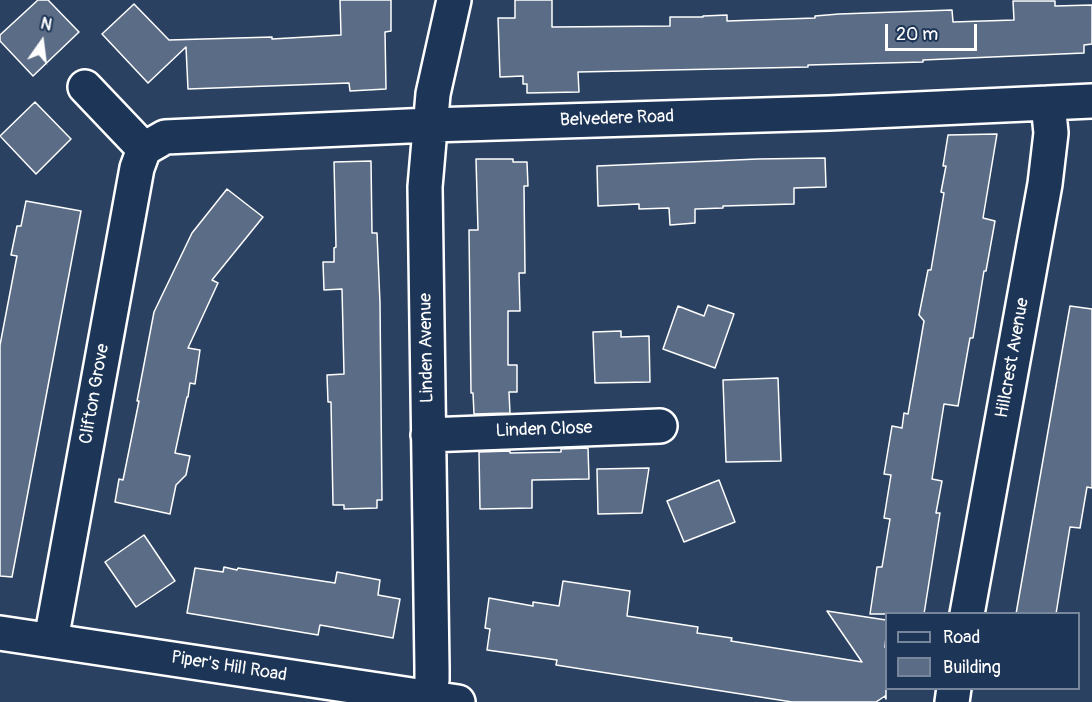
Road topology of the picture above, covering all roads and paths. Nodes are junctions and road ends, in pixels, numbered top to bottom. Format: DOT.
graph roads {
  1 [pos="454,0"];
  2 [pos="86,87"];
  3 [pos="1092,101"];
  4 [pos="1048,102"];
  5 [pos="430,125"];
  6 [pos="144,149"];
  7 [pos="660,426"];
  8 [pos="428,435"];
  9 [pos="967,612"];
  10 [pos="0,633"];
  11 [pos="51,640"];
  12 [pos="303,691"];
  13 [pos="443,700"];
  1 -- 5 [label="street, Linden Avenue"];
  2 -- 6 [label="street"];
  3 -- 4 [label="street, Belvedere Road"];
  4 -- 5 [label="street, Belvedere Road"];
  4 -- 9 [label="street, Hillcrest Avenue"];
  5 -- 6 [label="street, Belvedere Road"];
  5 -- 8 [label="street, Linden Avenue"];
  6 -- 11 [label="street, Clifton Grove"];
  7 -- 8 [label="street, Linden Close"];
  8 -- 13 [label="street, Linden Avenue"];
  10 -- 11 [label="street, Piper's Hill Road"];
  11 -- 12 [label="street, Piper's Hill Road"];
  12 -- 13 [label="street, Piper's Hill Road"];
}
